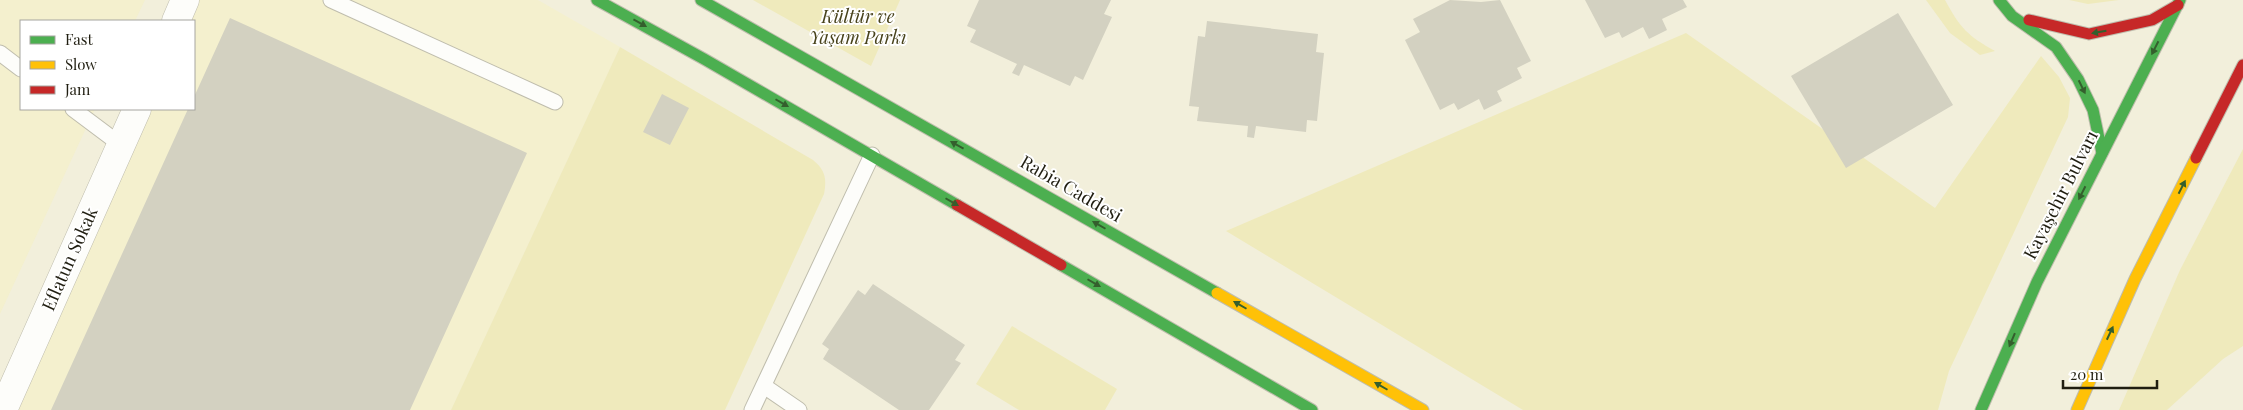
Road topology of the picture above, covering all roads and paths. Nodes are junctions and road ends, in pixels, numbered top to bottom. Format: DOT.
graph roads {
  1 [pos="185,0"];
  2 [pos="331,0"];
  3 [pos="597,0"];
  4 [pos="701,0"];
  5 [pos="1999,0"];
  6 [pos="2179,3"];
  7 [pos="2012,16"];
  8 [pos="176,20"];
  9 [pos="0,53"];
  10 [pos="2243,65"];
  11 [pos="20,68"];
  12 [pos="555,102"];
  13 [pos="74,110"];
  14 [pos="137,110"];
  15 [pos="121,145"];
  16 [pos="2102,153"];
  17 [pos="872,155"];
  18 [pos="764,386"];
  19 [pos="3,410"];
  20 [pos="752,410"];
  21 [pos="799,410"];
  22 [pos="1312,410"];
  23 [pos="1423,410"];
  24 [pos="1981,410"];
  25 [pos="2077,410"];
  1 -- 8 [label="street"];
  2 -- 12 [label="lane"];
  3 -- 17 [label="street, one-way"];
  23 -- 4 [label="street, Rabia Caddesi, one-way"];
  5 -- 7 [label="street"];
  6 -- 7 [label="street, one-way"];
  6 -- 16 [label="street, Kayaşehir Bulvarı, one-way"];
  7 -- 16 [label="street, one-way"];
  9 -- 11 [label="lane"];
  25 -- 10 [label="street, one-way"];
  13 -- 15 [label="lane"];
  14 -- 15 [label="street, Eflatun Sokak"];
  15 -- 19 [label="street, Eflatun Sokak"];
  16 -- 24 [label="street, Kayaşehir Bulvarı, one-way"];
  17 -- 18 [label="lane"];
  17 -- 22 [label="street, one-way"];
  18 -- 20 [label="lane"];
  18 -- 21 [label="lane"];
}
